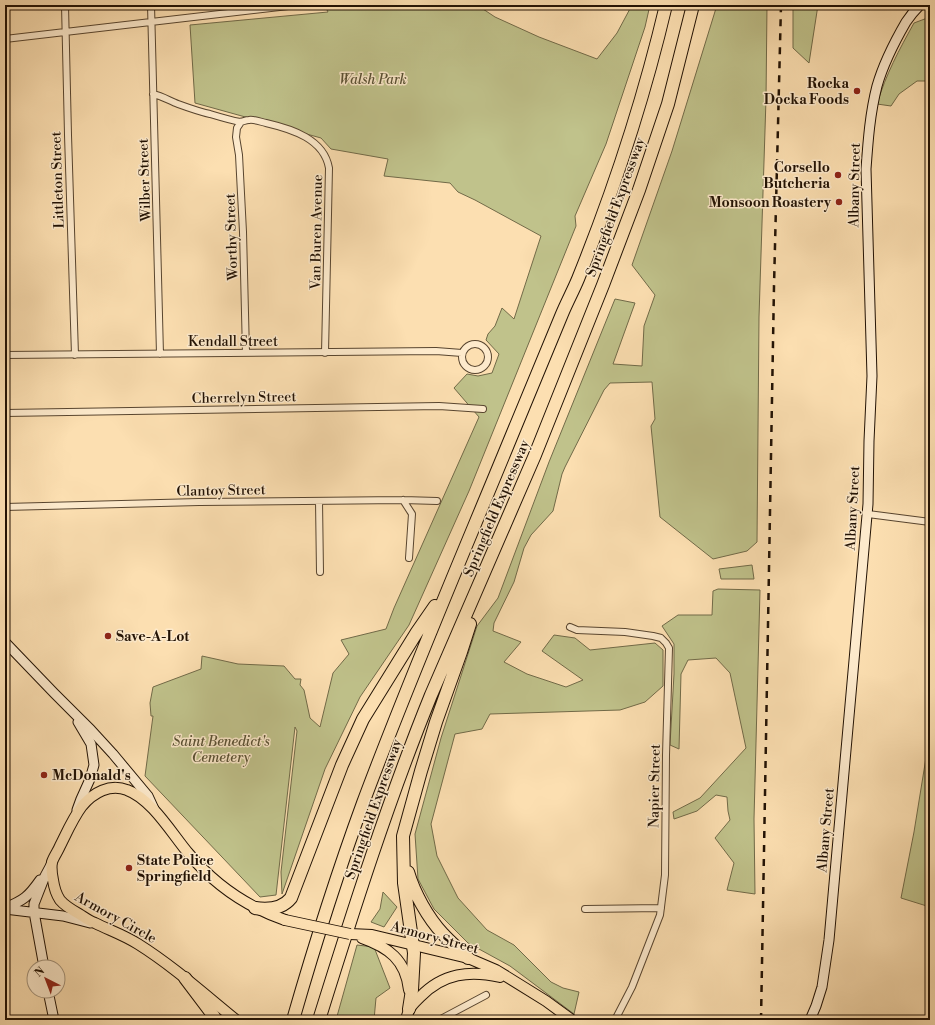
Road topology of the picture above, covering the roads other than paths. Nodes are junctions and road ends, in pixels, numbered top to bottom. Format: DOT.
graph roads {
  1 [pos="65,5"];
  2 [pos="151,5"];
  3 [pos="297,5"];
  4 [pos="666,5"];
  5 [pos="693,5"];
  6 [pos="920,5"];
  7 [pos="237,8"];
  8 [pos="151,22"];
  9 [pos="66,32"];
  10 [pos="5,39"];
  11 [pos="153,94"];
  12 [pos="241,122"];
  13 [pos="246,353"];
  14 [pos="325,353"];
  15 [pos="462,353"];
  16 [pos="160,354"];
  17 [pos="5,355"];
  18 [pos="75,355"];
  19 [pos="483,409"];
  20 [pos="5,413"];
  21 [pos="402,500"];
  22 [pos="319,501"];
  23 [pos="437,501"];
  24 [pos="5,507"];
  25 [pos="868,514"];
  26 [pos="930,522"];
  27 [pos="409,558"];
  28 [pos="489,562"];
  29 [pos="320,572"];
  30 [pos="449,585"];
  31 [pos="570,627"];
  32 [pos="5,642"];
  33 [pos="68,708"];
  34 [pos="154,810"];
  35 [pos="75,815"];
  36 [pos="403,857"];
  37 [pos="52,863"];
  38 [pos="46,874"];
  39 [pos="255,908"];
  40 [pos="661,908"];
  41 [pos="5,909"];
  42 [pos="585,909"];
  43 [pos="34,912"];
  44 [pos="95,923"];
  45 [pos="350,934"];
  46 [pos="367,937"];
  47 [pos="413,944"];
  48 [pos="468,958"];
  49 [pos="43,959"];
  50 [pos="184,978"];
  51 [pos="508,979"];
  52 [pos="486,995"];
  53 [pos="50,999"];
  54 [pos="408,1011"];
  55 [pos="54,1020"];
  56 [pos="216,1020"];
  57 [pos="236,1020"];
  58 [pos="293,1020"];
  59 [pos="319,1020"];
  60 [pos="439,1020"];
  61 [pos="572,1020"];
  62 [pos="615,1020"];
  63 [pos="810,1020"];
  1 -- 9 [label="street, Littleton Street"];
  2 -- 8 [label="street, Wilber Street"];
  3 -- 7 [label="street"];
  4 -- 30 [label="highway, Springfield Expressway"];
  5 -- 28 [label="highway, Springfield Expressway"];
  6 -- 25 [label="main road, Albany Street"];
  7 -- 8 [label="street"];
  8 -- 9 [label="street"];
  8 -- 11 [label="street, Wilber Street"];
  9 -- 10 [label="street"];
  9 -- 18 [label="street, Littleton Street"];
  11 -- 12 [label="street, Van Buren Avenue"];
  11 -- 16 [label="street, Wilber Street"];
  12 -- 13 [label="street, Worthy Street"];
  12 -- 14 [label="street, Van Buren Avenue"];
  13 -- 14 [label="street, Kendall Street"];
  13 -- 16 [label="street, Kendall Street"];
  14 -- 15 [label="street, Kendall Street"];
  15 -- 15 [label="street"];
  16 -- 18 [label="street, Kendall Street"];
  17 -- 18 [label="street, Kendall Street"];
  19 -- 20 [label="street, Cherrelyn Street"];
  21 -- 22 [label="street, Clantoy Street"];
  21 -- 23 [label="street, Clantoy Street"];
  21 -- 27 [label="street"];
  22 -- 24 [label="street, Clantoy Street"];
  22 -- 29 [label="street"];
  25 -- 26 [label="street"];
  25 -- 63 [label="main road, Albany Street"];
  28 -- 36 [label="highway"];
  28 -- 59 [label="highway, Springfield Expressway"];
  30 -- 39 [label="highway"];
  30 -- 58 [label="highway, Springfield Expressway"];
  31 -- 40 [label="street, Napier Street"];
  32 -- 33 [label="main road"];
  33 -- 34 [label="main road"];
  33 -- 35 [label="main road"];
  34 -- 35 [label="main road, Armory Circle"];
  34 -- 39 [label="main road, Armory Circle"];
  35 -- 37 [label="main road, Armory Circle"];
  36 -- 47 [label="highway"];
  36 -- 48 [label="highway"];
  37 -- 38 [label="main road"];
  37 -- 44 [label="main road, Armory Circle"];
  38 -- 41 [label="main road"];
  38 -- 43 [label="main road"];
  39 -- 45 [label="main road, Armory Circle, bridge"];
  40 -- 42 [label="street"];
  40 -- 62 [label="street, Napier Street"];
  41 -- 43 [label="main road"];
  43 -- 44 [label="main road"];
  43 -- 49 [label="main road"];
  44 -- 50 [label="main road, Armory Circle"];
  45 -- 46 [label="main road, Armory Street"];
  46 -- 47 [label="main road, Armory Street"];
  46 -- 54 [label="main road"];
  47 -- 48 [label="main road, Armory Street"];
  47 -- 54 [label="highway"];
  48 -- 51 [label="main road, Armory Street"];
  50 -- 56 [label="highway"];
  50 -- 57 [label="main road, Armory Circle"];
  51 -- 54 [label="main road, Armory Street"];
  51 -- 61 [label="main road, Armory Street"];
  52 -- 60 [label="street"];
  53 -- 55 [label="main road"];
}
